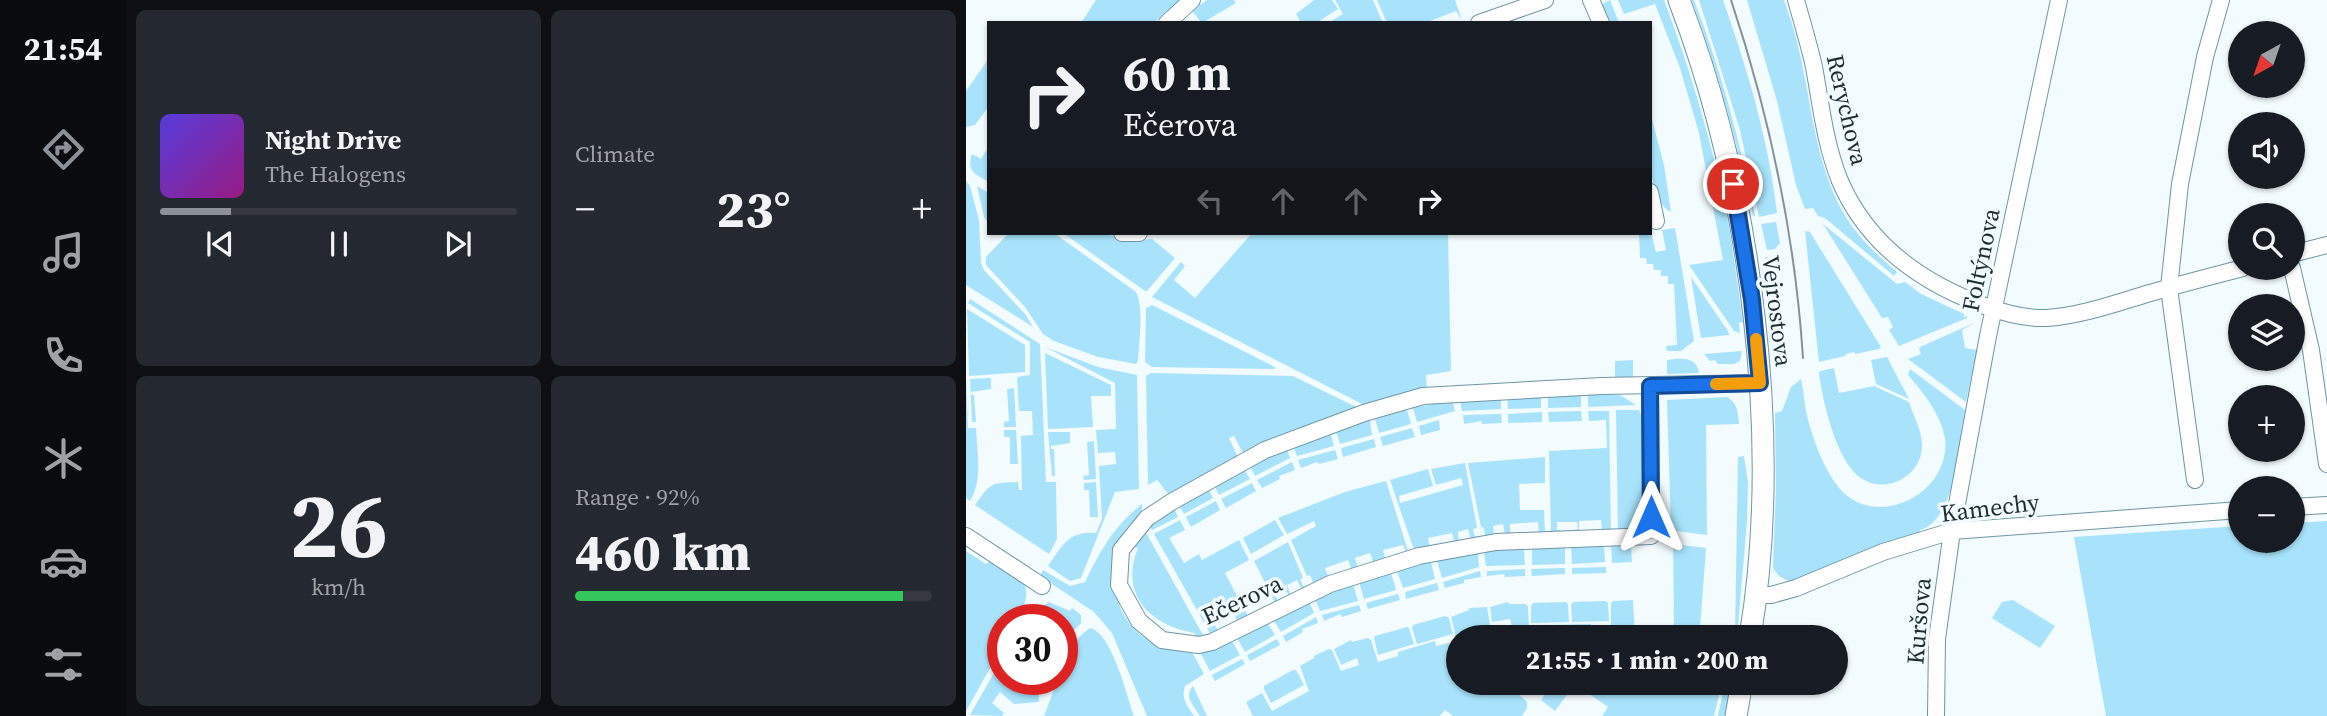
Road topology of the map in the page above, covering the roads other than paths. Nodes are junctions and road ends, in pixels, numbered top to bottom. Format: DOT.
graph roads {
  1 [pos="1192,0"];
  2 [pos="1545,0"];
  3 [pos="1591,0"];
  4 [pos="1679,0"];
  5 [pos="1796,0"];
  6 [pos="2059,0"];
  7 [pos="2221,0"];
  8 [pos="1169,21"];
  9 [pos="1485,21"];
  10 [pos="1600,21"];
  11 [pos="1652,202"];
  12 [pos="1656,221"];
  13 [pos="2327,245"];
  14 [pos="2305,251"];
  15 [pos="2228,272"];
  16 [pos="2295,280"];
  17 [pos="2169,288"];
  18 [pos="1994,309"];
  19 [pos="1760,383"];
  20 [pos="1650,386"];
  21 [pos="2327,464"];
  22 [pos="2195,480"];
  23 [pos="2327,505"];
  24 [pos="2305,506"];
  25 [pos="2228,511"];
  26 [pos="1952,531"];
  27 [pos="966,536"];
  28 [pos="1042,586"];
  29 [pos="1755,595"];
  30 [pos="1751,625"];
  31 [pos="1740,695"];
  32 [pos="1736,716"];
  33 [pos="1936,716"];
  1 -- 8 [label="street"];
  2 -- 9 [label="street"];
  3 -- 10 [label="street"];
  4 -- 19 [label="street, Vejrostova"];
  5 -- 18 [label="street, Rerychova"];
  6 -- 18 [label="street, Foltýnova"];
  7 -- 17 [label="street"];
  11 -- 12 [label="street"];
  13 -- 14 [label="street"];
  15 -- 17 [label="street, Rerychova"];
  16 -- 21 [label="street"];
  17 -- 18 [label="street, Rerychova"];
  17 -- 22 [label="street"];
  18 -- 26 [label="street, Foltýnova"];
  19 -- 20 [label="street, Ečerova"];
  19 -- 29 [label="street, Vejrostova"];
  20 -- 20 [label="street, Ečerova"];
  23 -- 24 [label="street"];
  25 -- 26 [label="street, Kamechy"];
  26 -- 29 [label="street, Kamechy"];
  26 -- 33 [label="street, Kuršova"];
  27 -- 28 [label="street"];
  29 -- 30 [label="street, Vejrostova"];
  31 -- 32 [label="street"];
}
